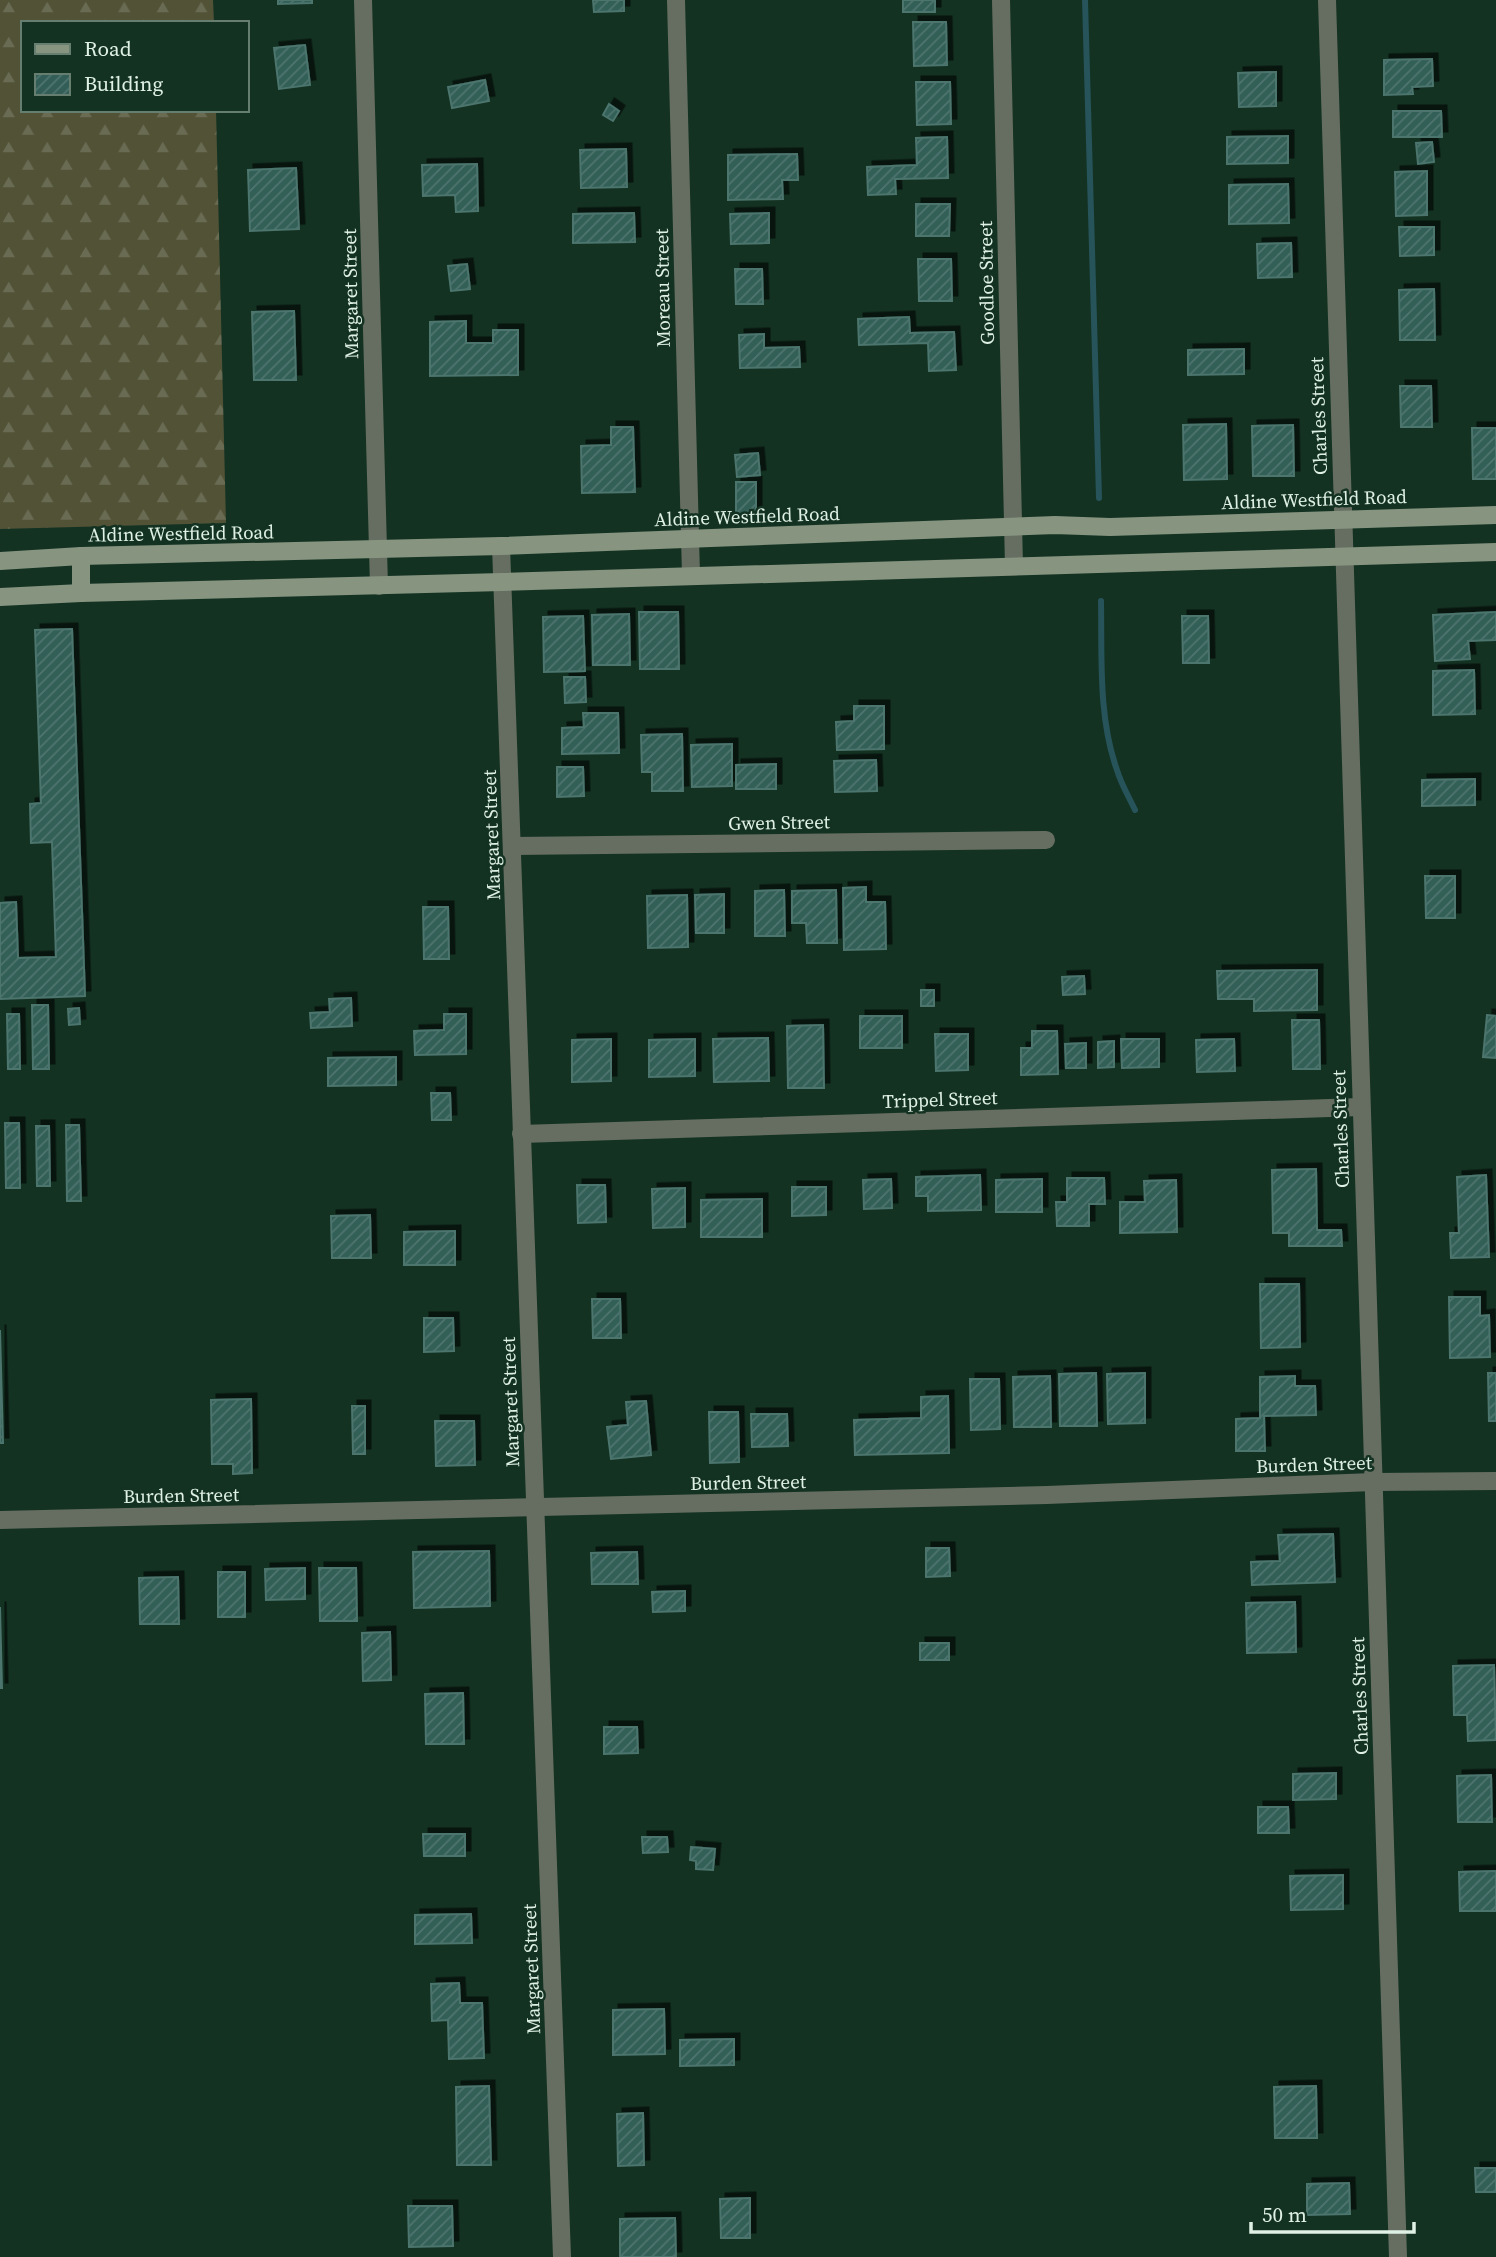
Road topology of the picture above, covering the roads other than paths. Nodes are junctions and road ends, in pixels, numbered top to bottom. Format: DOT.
graph roads {
  1 [pos="363,0"];
  2 [pos="676,0"];
  3 [pos="1001,0"];
  4 [pos="1327,0"];
  5 [pos="1496,516"];
  6 [pos="1342,519"];
  7 [pos="1012,528"];
  8 [pos="690,539"];
  9 [pos="501,546"];
  10 [pos="377,550"];
  11 [pos="1496,552"];
  12 [pos="1343,555"];
  13 [pos="82,556"];
  14 [pos="0,561"];
  15 [pos="1014,566"];
  16 [pos="691,575"];
  17 [pos="502,583"];
  18 [pos="379,586"];
  19 [pos="81,593"];
  20 [pos="0,597"];
  21 [pos="1046,840"];
  22 [pos="513,846"];
  23 [pos="1360,1107"];
  24 [pos="521,1134"];
  25 [pos="1496,1481"];
  26 [pos="1373,1482"];
  27 [pos="535,1508"];
  28 [pos="0,1520"];
  29 [pos="562,2257"];
  30 [pos="1398,2257"];
  1 -- 10 [label="street, Margaret Street"];
  2 -- 8 [label="street, Moreau Street"];
  3 -- 7 [label="street, Goodloe Street"];
  4 -- 6 [label="street, Charles Street"];
  5 -- 6 [label="main road, Aldine Westfield Road"];
  6 -- 7 [label="main road, Aldine Westfield Road"];
  6 -- 12 [label="street, Charles Street"];
  7 -- 8 [label="main road, Aldine Westfield Road"];
  7 -- 15 [label="street, Goodloe Street"];
  8 -- 9 [label="main road, Aldine Westfield Road"];
  8 -- 16 [label="street, Moreau Street"];
  9 -- 10 [label="main road, Aldine Westfield Road"];
  9 -- 17 [label="street, Margaret Street"];
  10 -- 13 [label="main road, Aldine Westfield Road"];
  10 -- 18 [label="street, Margaret Street"];
  11 -- 12 [label="main road"];
  12 -- 15 [label="main road"];
  12 -- 23 [label="street, Charles Street"];
  13 -- 14 [label="main road, Aldine Westfield Road"];
  13 -- 19 [label="main road"];
  15 -- 16 [label="main road"];
  16 -- 17 [label="main road"];
  17 -- 18 [label="main road"];
  17 -- 22 [label="street, Margaret Street"];
  18 -- 19 [label="main road"];
  19 -- 20 [label="main road"];
  21 -- 22 [label="street, Gwen Street"];
  22 -- 24 [label="street, Margaret Street"];
  23 -- 24 [label="street, Trippel Street"];
  23 -- 26 [label="street, Charles Street"];
  24 -- 27 [label="street, Margaret Street"];
  25 -- 26 [label="street, Burden Street"];
  26 -- 27 [label="street, Burden Street"];
  26 -- 30 [label="street, Charles Street"];
  27 -- 28 [label="street, Burden Street"];
  27 -- 29 [label="street, Margaret Street"];
}
